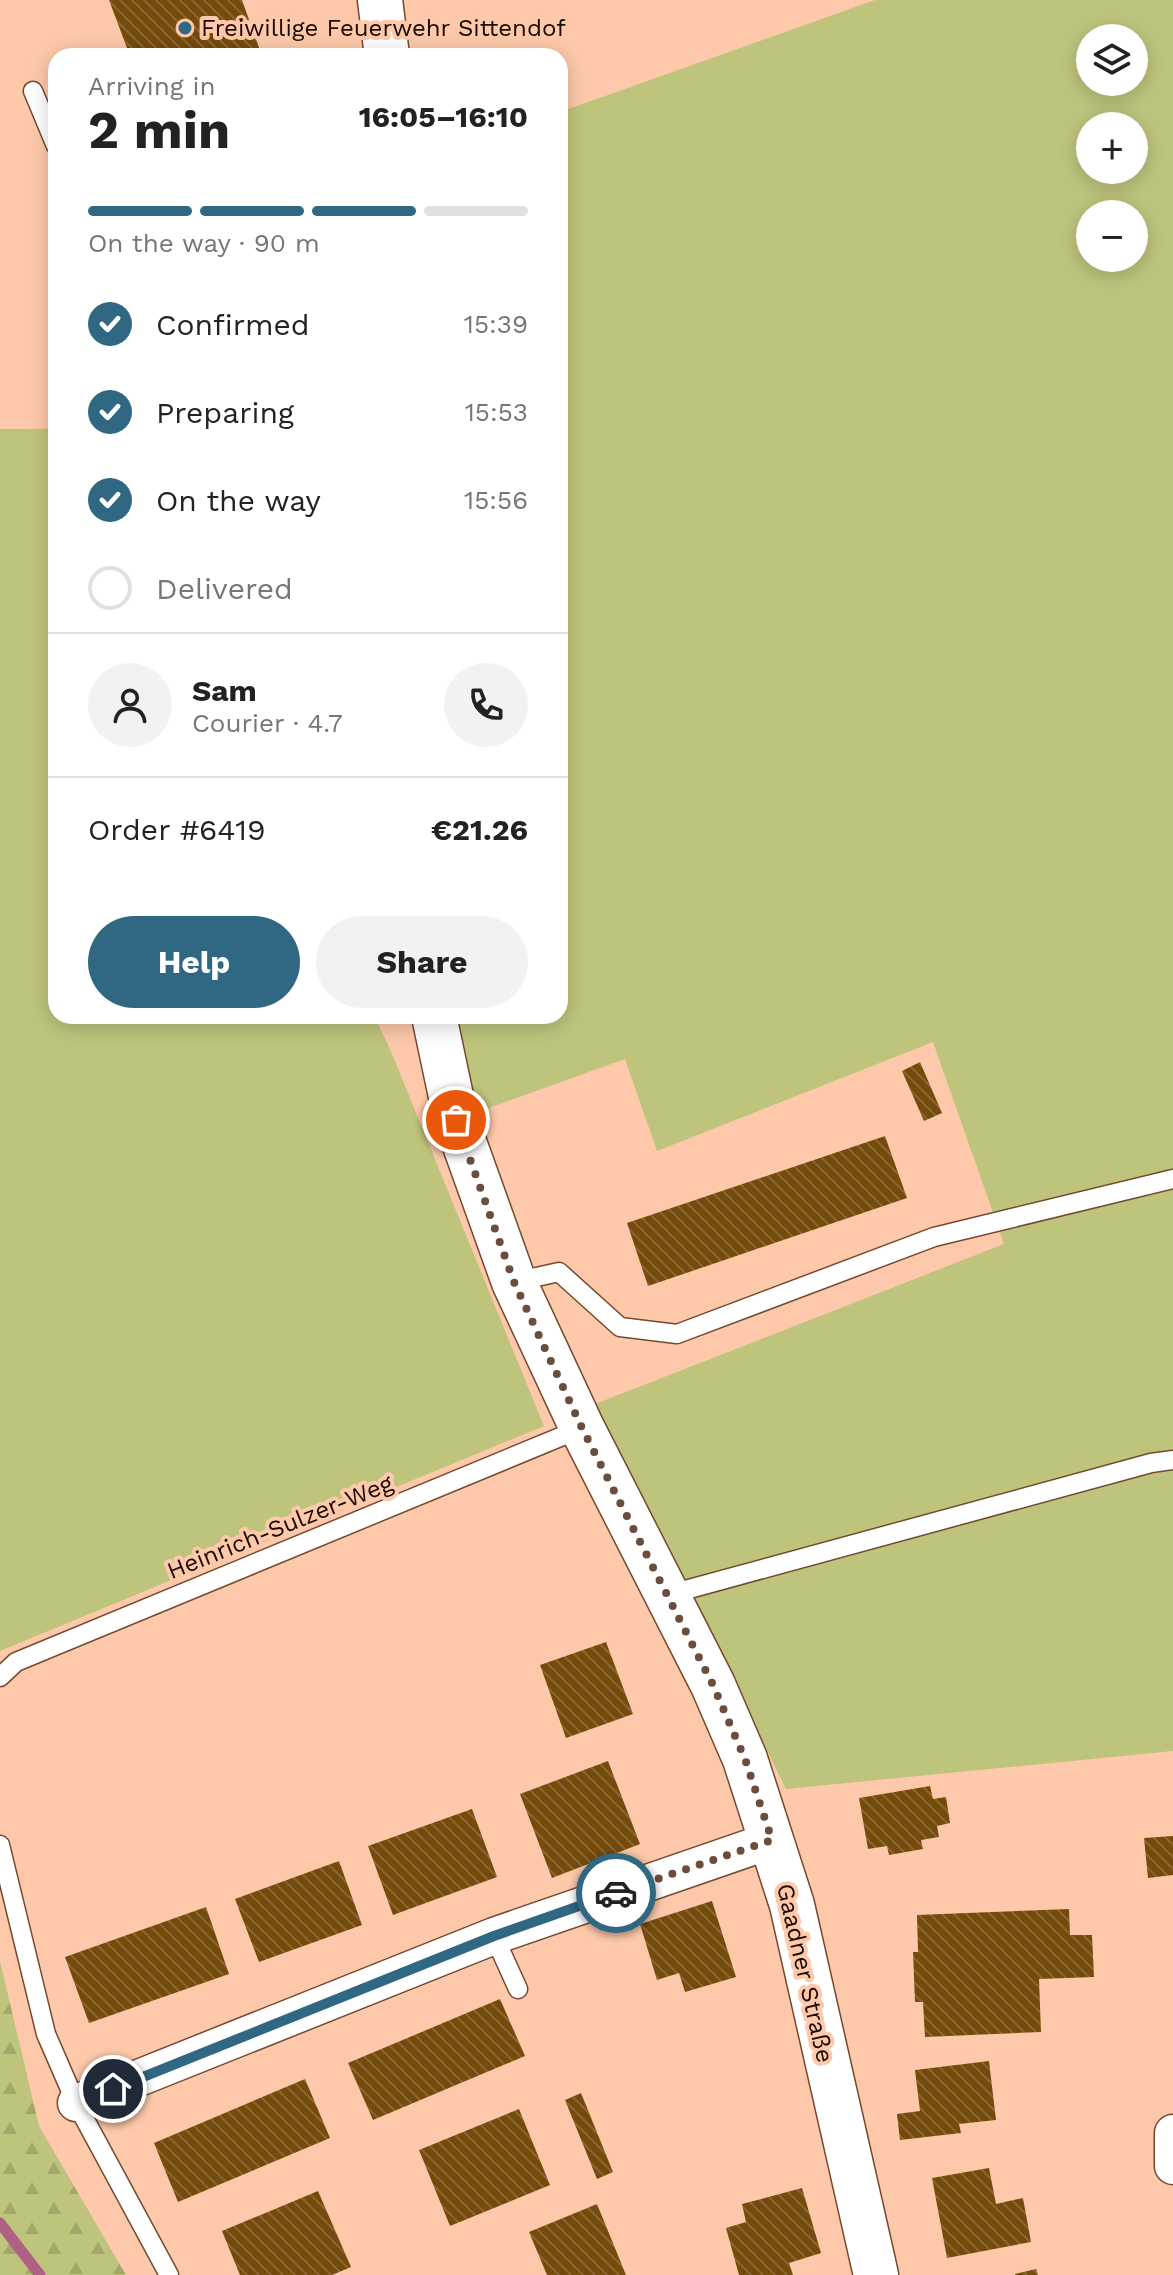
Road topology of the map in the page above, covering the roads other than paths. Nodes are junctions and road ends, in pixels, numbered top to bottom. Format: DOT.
graph roads {
  1 [pos="380,0"];
  2 [pos="386,48"];
  3 [pos="33,91"];
  4 [pos="48,127"];
  5 [pos="436,1024"];
  6 [pos="1173,1179"];
  7 [pos="514,1282"];
  8 [pos="582,1428"];
  9 [pos="1173,1460"];
  10 [pos="667,1595"];
  11 [pos="0,1677"];
  12 [pos="772,1840"];
  13 [pos="0,1845"];
  14 [pos="494,1936"];
  15 [pos="518,1989"];
  16 [pos="76,2103"];
  17 [pos="1173,2133"];
  18 [pos="1173,2166"];
  19 [pos="169,2275"];
  20 [pos="876,2275"];
  1 -- 2 [label="street"];
  3 -- 4 [label="lane"];
  5 -- 7 [label="street, Gaadner Straße"];
  6 -- 7 [label="lane"];
  7 -- 8 [label="street, Gaadner Straße"];
  8 -- 10 [label="street, Gaadner Straße"];
  8 -- 11 [label="lane, Heinrich-Sulzer-Weg"];
  9 -- 10 [label="lane"];
  10 -- 12 [label="street, Gaadner Straße"];
  12 -- 14 [label="street"];
  12 -- 20 [label="street, Gaadner Straße"];
  13 -- 16 [label="lane"];
  14 -- 15 [label="lane"];
  14 -- 16 [label="street"];
  16 -- 19 [label="lane"];
  17 -- 18 [label="street"];
}
